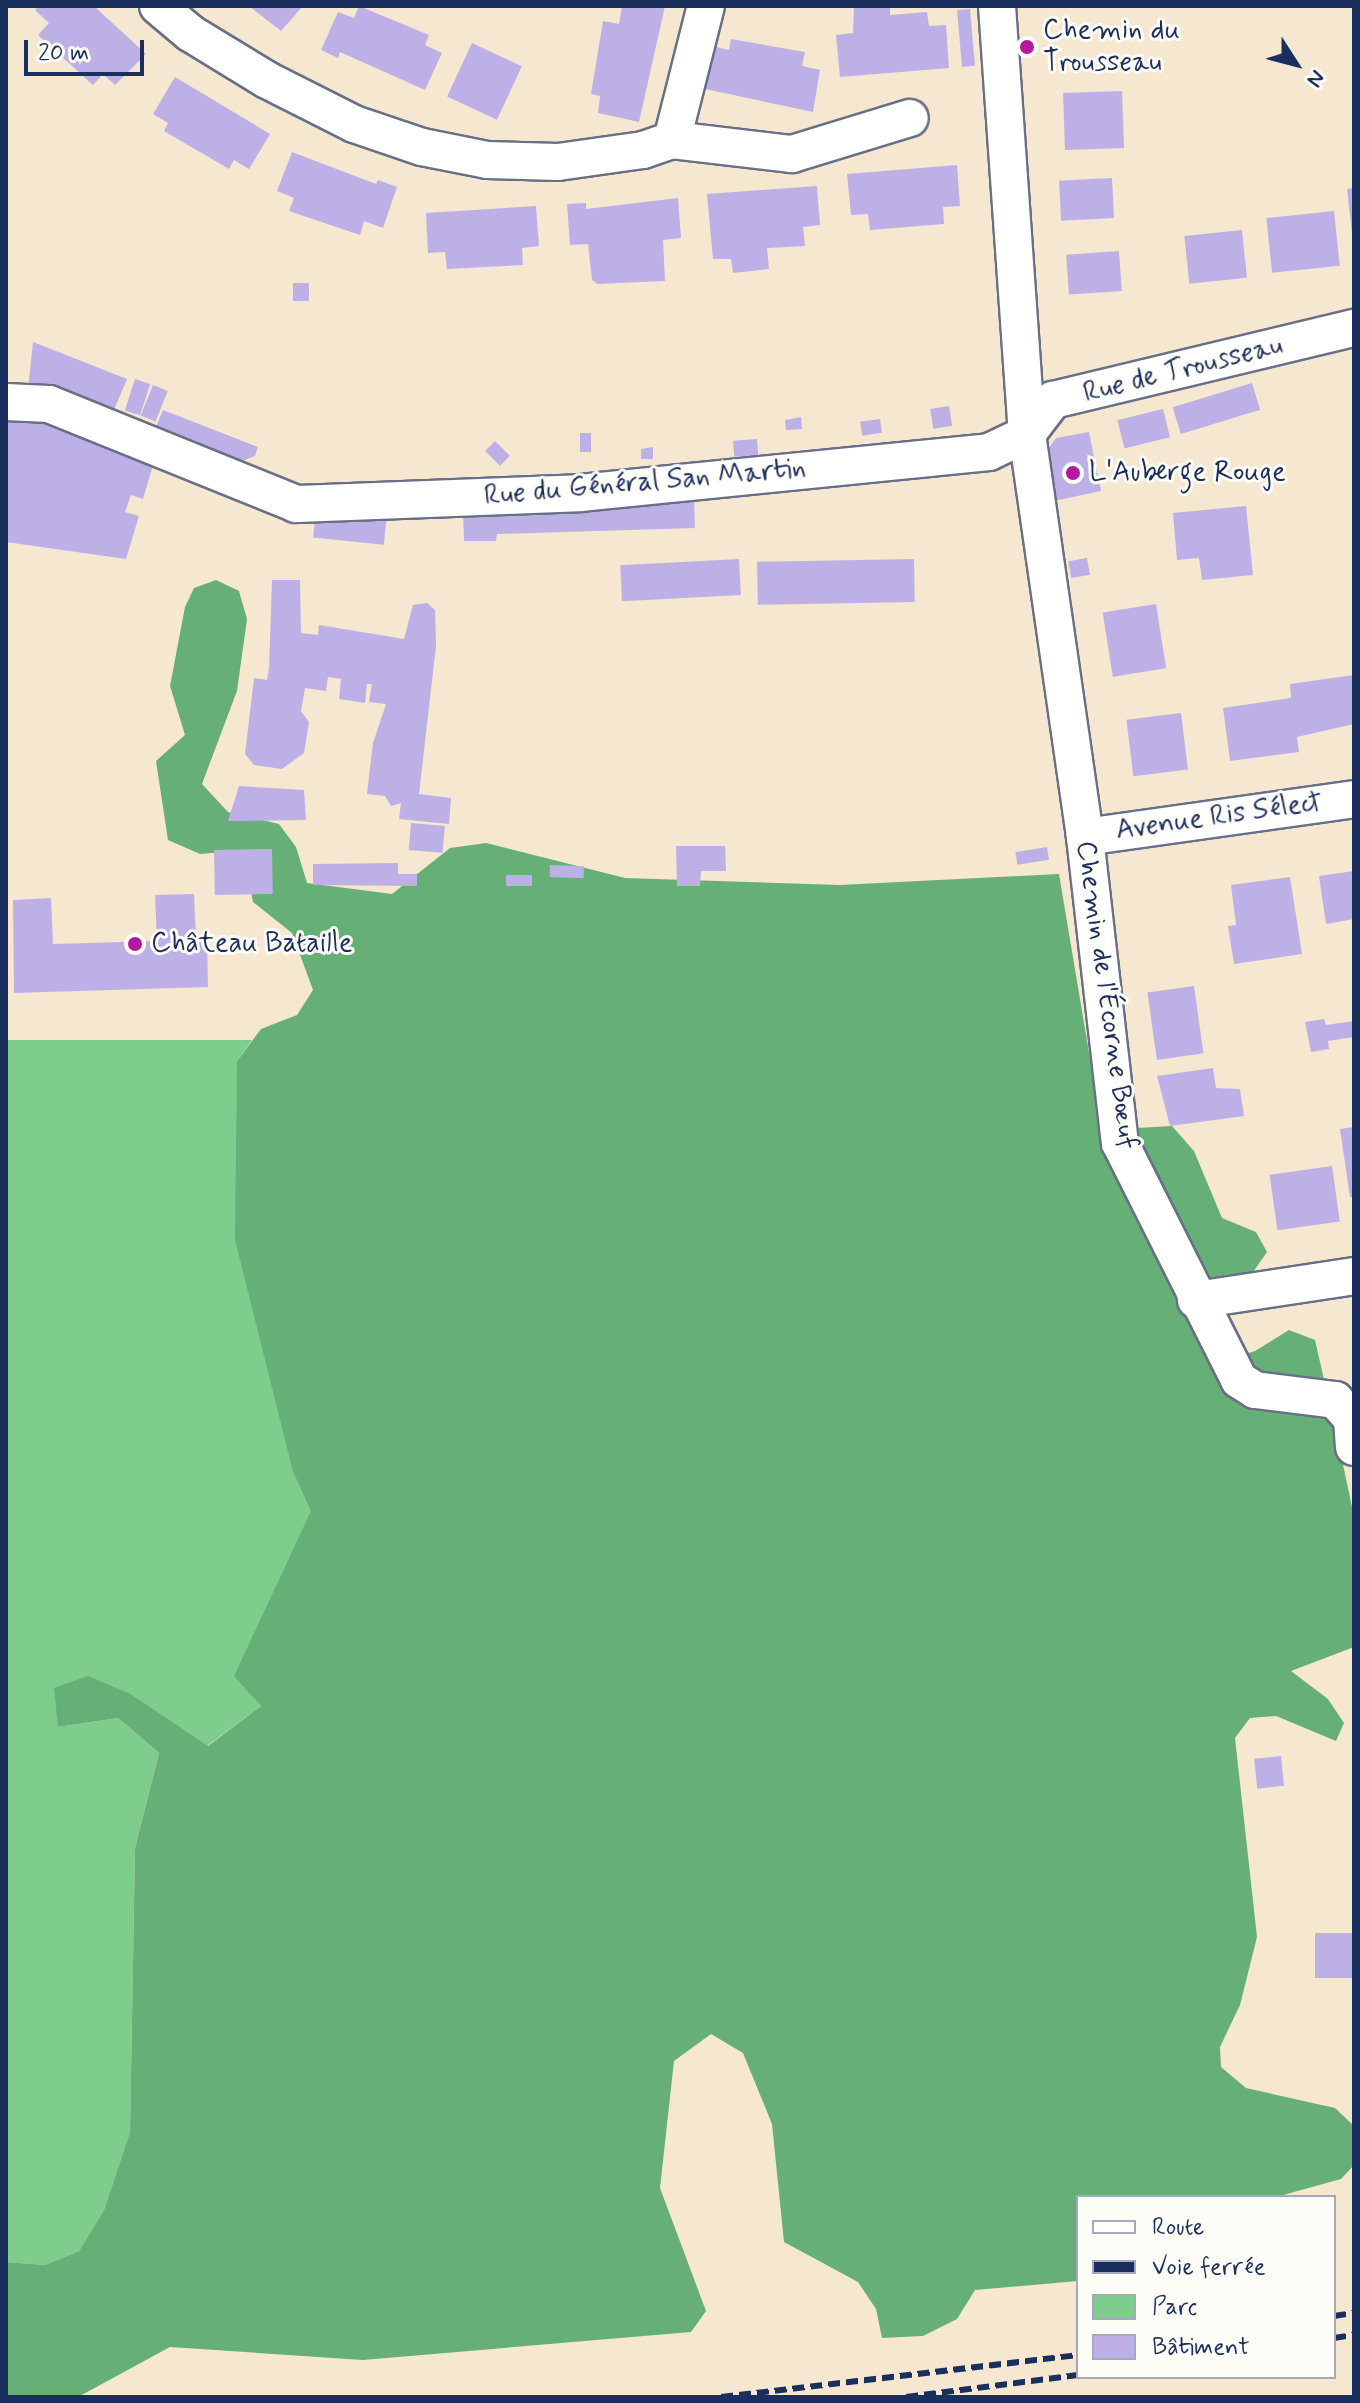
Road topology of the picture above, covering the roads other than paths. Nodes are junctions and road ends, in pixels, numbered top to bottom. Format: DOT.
graph roads {
  1 [pos="158,6"];
  2 [pos="706,6"];
  3 [pos="997,6"];
  4 [pos="910,118"];
  5 [pos="672,140"];
  6 [pos="1354,328"];
  7 [pos="6,402"];
  8 [pos="1027,434"];
  9 [pos="1354,799"];
  10 [pos="1085,837"];
  11 [pos="1354,1276"];
  12 [pos="1196,1300"];
  13 [pos="1354,1447"];
  1 -- 5 [label="street"];
  2 -- 5 [label="street"];
  3 -- 8 [label="street, Chemin de l'Écorne Bœuf"];
  4 -- 5 [label="street"];
  6 -- 8 [label="street, Rue de Trousseau"];
  7 -- 8 [label="street, Rue du Général San Martin"];
  8 -- 10 [label="street, Chemin de l'Écorne Bœuf"];
  9 -- 10 [label="street, Avenue Ris Sélect"];
  10 -- 12 [label="street, Chemin de l'Écorne Bœuf"];
  11 -- 12 [label="street"];
  12 -- 13 [label="street, Chemin de l'Écorne Bœuf"];
}
